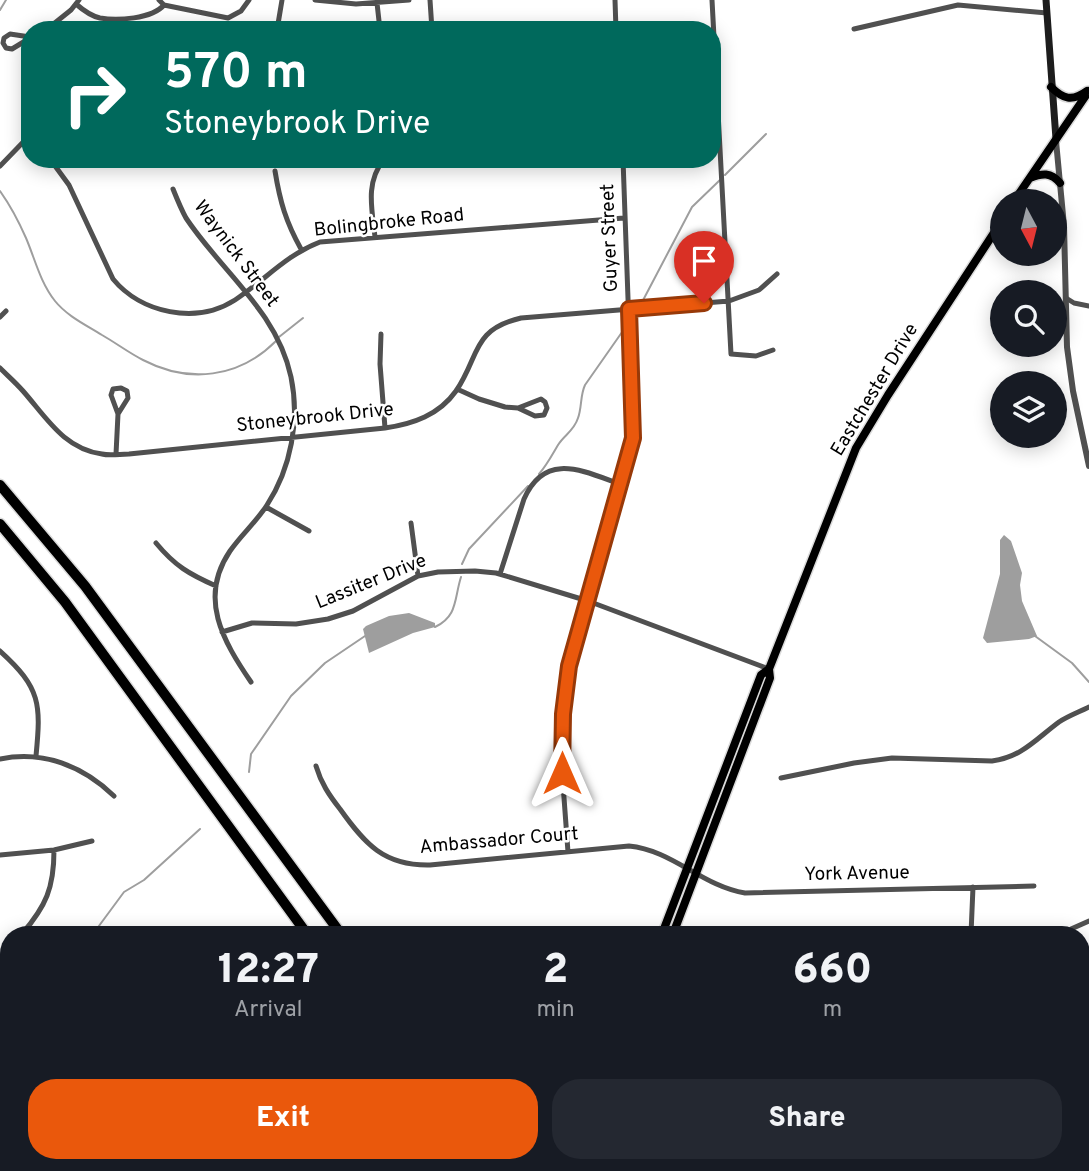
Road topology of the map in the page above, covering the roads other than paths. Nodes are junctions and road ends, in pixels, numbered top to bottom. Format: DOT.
graph roads {
  1 [pos="249,0"];
  2 [pos="282,0"];
  3 [pos="315,0"];
  4 [pos="409,0"];
  5 [pos="430,0"];
  6 [pos="615,0"];
  7 [pos="712,0"];
  8 [pos="1046,0"];
  9 [pos="78,2"];
  10 [pos="377,2"];
  11 [pos="161,3"];
  12 [pos="1047,13"];
  13 [pos="56,21"];
  14 [pos="278,21"];
  15 [pos="379,21"];
  16 [pos="431,21"];
  17 [pos="616,21"];
  18 [pos="713,21"];
  19 [pos="854,29"];
  20 [pos="21,36"];
  21 [pos="21,44"];
  22 [pos="1051,87"];
  23 [pos="1089,90"];
  24 [pos="1055,139"];
  25 [pos="21,146"];
  26 [pos="721,163"];
  27 [pos="0,166"];
  28 [pos="57,168"];
  29 [pos="379,168"];
  30 [pos="623,168"];
  31 [pos="275,171"];
  32 [pos="1030,178"];
  33 [pos="1060,183"];
  34 [pos="173,189"];
  35 [pos="1022,189"];
  36 [pos="624,218"];
  37 [pos="375,237"];
  38 [pos="990,239"];
  39 [pos="301,249"];
  40 [pos="777,274"];
  41 [pos="1066,280"];
  42 [pos="246,291"];
  43 [pos="1067,299"];
  44 [pos="729,301"];
  45 [pos="1089,306"];
  46 [pos="629,309"];
  47 [pos="6,311"];
  48 [pos="0,317"];
  49 [pos="381,334"];
  50 [pos="1067,344"];
  51 [pos="773,350"];
  52 [pos="0,368"];
  53 [pos="457,388"];
  54 [pos="518,408"];
  55 [pos="118,414"];
  56 [pos="385,428"];
  57 [pos="292,437"];
  58 [pos="116,454"];
  59 [pos="1089,466"];
  60 [pos="620,484"];
  61 [pos="0,485"];
  62 [pos="266,507"];
  63 [pos="411,523"];
  64 [pos="0,524"];
  65 [pos="309,531"];
  66 [pos="156,543"];
  67 [pos="500,574"];
  68 [pos="418,576"];
  69 [pos="216,586"];
  70 [pos="588,601"];
  71 [pos="222,632"];
  72 [pos="0,651"];
  73 [pos="769,669"];
  74 [pos="251,682"];
  75 [pos="1089,707"];
  76 [pos="36,757"];
  77 [pos="0,759"];
  78 [pos="316,766"];
  79 [pos="781,778"];
  80 [pos="114,796"];
  81 [pos="92,841"];
  82 [pos="54,850"];
  83 [pos="568,852"];
  84 [pos="0,855"];
  85 [pos="685,868"];
  86 [pos="696,874"];
  87 [pos="265,878"];
  88 [pos="1034,886"];
  89 [pos="973,887"];
  90 [pos="29,926"];
  91 [pos="296,926"];
  92 [pos="301,926"];
  93 [pos="335,926"];
  94 [pos="665,926"];
  95 [pos="676,926"];
  96 [pos="971,926"];
  1 -- 11 [label="street"];
  2 -- 14 [label="street"];
  3 -- 10 [label="street"];
  4 -- 10 [label="street"];
  5 -- 16 [label="street"];
  6 -- 17 [label="street"];
  7 -- 18 [label="street"];
  8 -- 12 [label="main road"];
  9 -- 11 [label="street"];
  9 -- 13 [label="street"];
  10 -- 15 [label="street"];
  12 -- 19 [label="street"];
  12 -- 22 [label="main road"];
  20 -- 21 [label="street"];
  22 -- 23 [label="main road"];
  22 -- 24 [label="main road"];
  23 -- 24 [label="main road"];
  24 -- 32 [label="main road"];
  24 -- 33 [label="street"];
  25 -- 27 [label="street"];
  26 -- 44 [label="street"];
  28 -- 42 [label="street, Bolingbroke Road"];
  29 -- 37 [label="street"];
  30 -- 36 [label="street, Guyer Street"];
  31 -- 39 [label="street"];
  32 -- 33 [label="main road"];
  32 -- 35 [label="main road"];
  33 -- 41 [label="street"];
  34 -- 42 [label="street, Waynick Street"];
  36 -- 37 [label="street, Bolingbroke Road"];
  36 -- 46 [label="street, Guyer Street"];
  37 -- 39 [label="street, Bolingbroke Road"];
  38 -- 73 [label="main road, Eastchester Drive"];
  39 -- 42 [label="street, Bolingbroke Road"];
  40 -- 44 [label="street, Stoneybrook Drive"];
  42 -- 57 [label="street, Waynick Street"];
  43 -- 45 [label="street"];
  44 -- 46 [label="street, Stoneybrook Drive"];
  44 -- 51 [label="street"];
  46 -- 53 [label="street, Stoneybrook Drive"];
  46 -- 60 [label="street, Guyer Street"];
  47 -- 48 [label="street"];
  49 -- 56 [label="street"];
  50 -- 59 [label="street"];
  52 -- 58 [label="street, Stoneybrook Drive"];
  53 -- 54 [label="street"];
  53 -- 56 [label="street, Stoneybrook Drive"];
  54 -- 54 [label="street"];
  55 -- 55 [label="street"];
  55 -- 58 [label="street"];
  56 -- 57 [label="street, Stoneybrook Drive"];
  57 -- 58 [label="street, Stoneybrook Drive"];
  57 -- 62 [label="street, Waynick Street"];
  60 -- 67 [label="street"];
  60 -- 70 [label="street, Guyer Street"];
  61 -- 93 [label="highway"];
  62 -- 65 [label="street"];
  62 -- 69 [label="street, Waynick Street"];
  63 -- 68 [label="street"];
  64 -- 87 [label="highway"];
  66 -- 69 [label="street"];
  67 -- 68 [label="street, Lassiter Drive"];
  67 -- 70 [label="street, Lassiter Drive"];
  68 -- 71 [label="street, Lassiter Drive"];
  69 -- 71 [label="street, Waynick Street"];
  70 -- 73 [label="street, Lassiter Drive"];
  70 -- 83 [label="street, Guyer Street"];
  71 -- 74 [label="street, Waynick Street"];
  72 -- 76 [label="street"];
  73 -- 85 [label="main road, Eastchester Drive"];
  73 -- 86 [label="main road, Eastchester Drive"];
  75 -- 79 [label="street"];
  76 -- 77 [label="street"];
  76 -- 80 [label="street"];
  78 -- 83 [label="street, Ambassador Court"];
  81 -- 82 [label="street"];
  82 -- 84 [label="street"];
  82 -- 90 [label="street"];
  83 -- 85 [label="street, Ambassador Court"];
  85 -- 86 [label="street, York Avenue"];
  85 -- 94 [label="main road, Eastchester Drive"];
  86 -- 89 [label="street, York Avenue"];
  86 -- 95 [label="main road, Eastchester Drive"];
  87 -- 91 [label="highway"];
  87 -- 92 [label="highway"];
  88 -- 89 [label="street, York Avenue"];
  89 -- 96 [label="street"];
}
